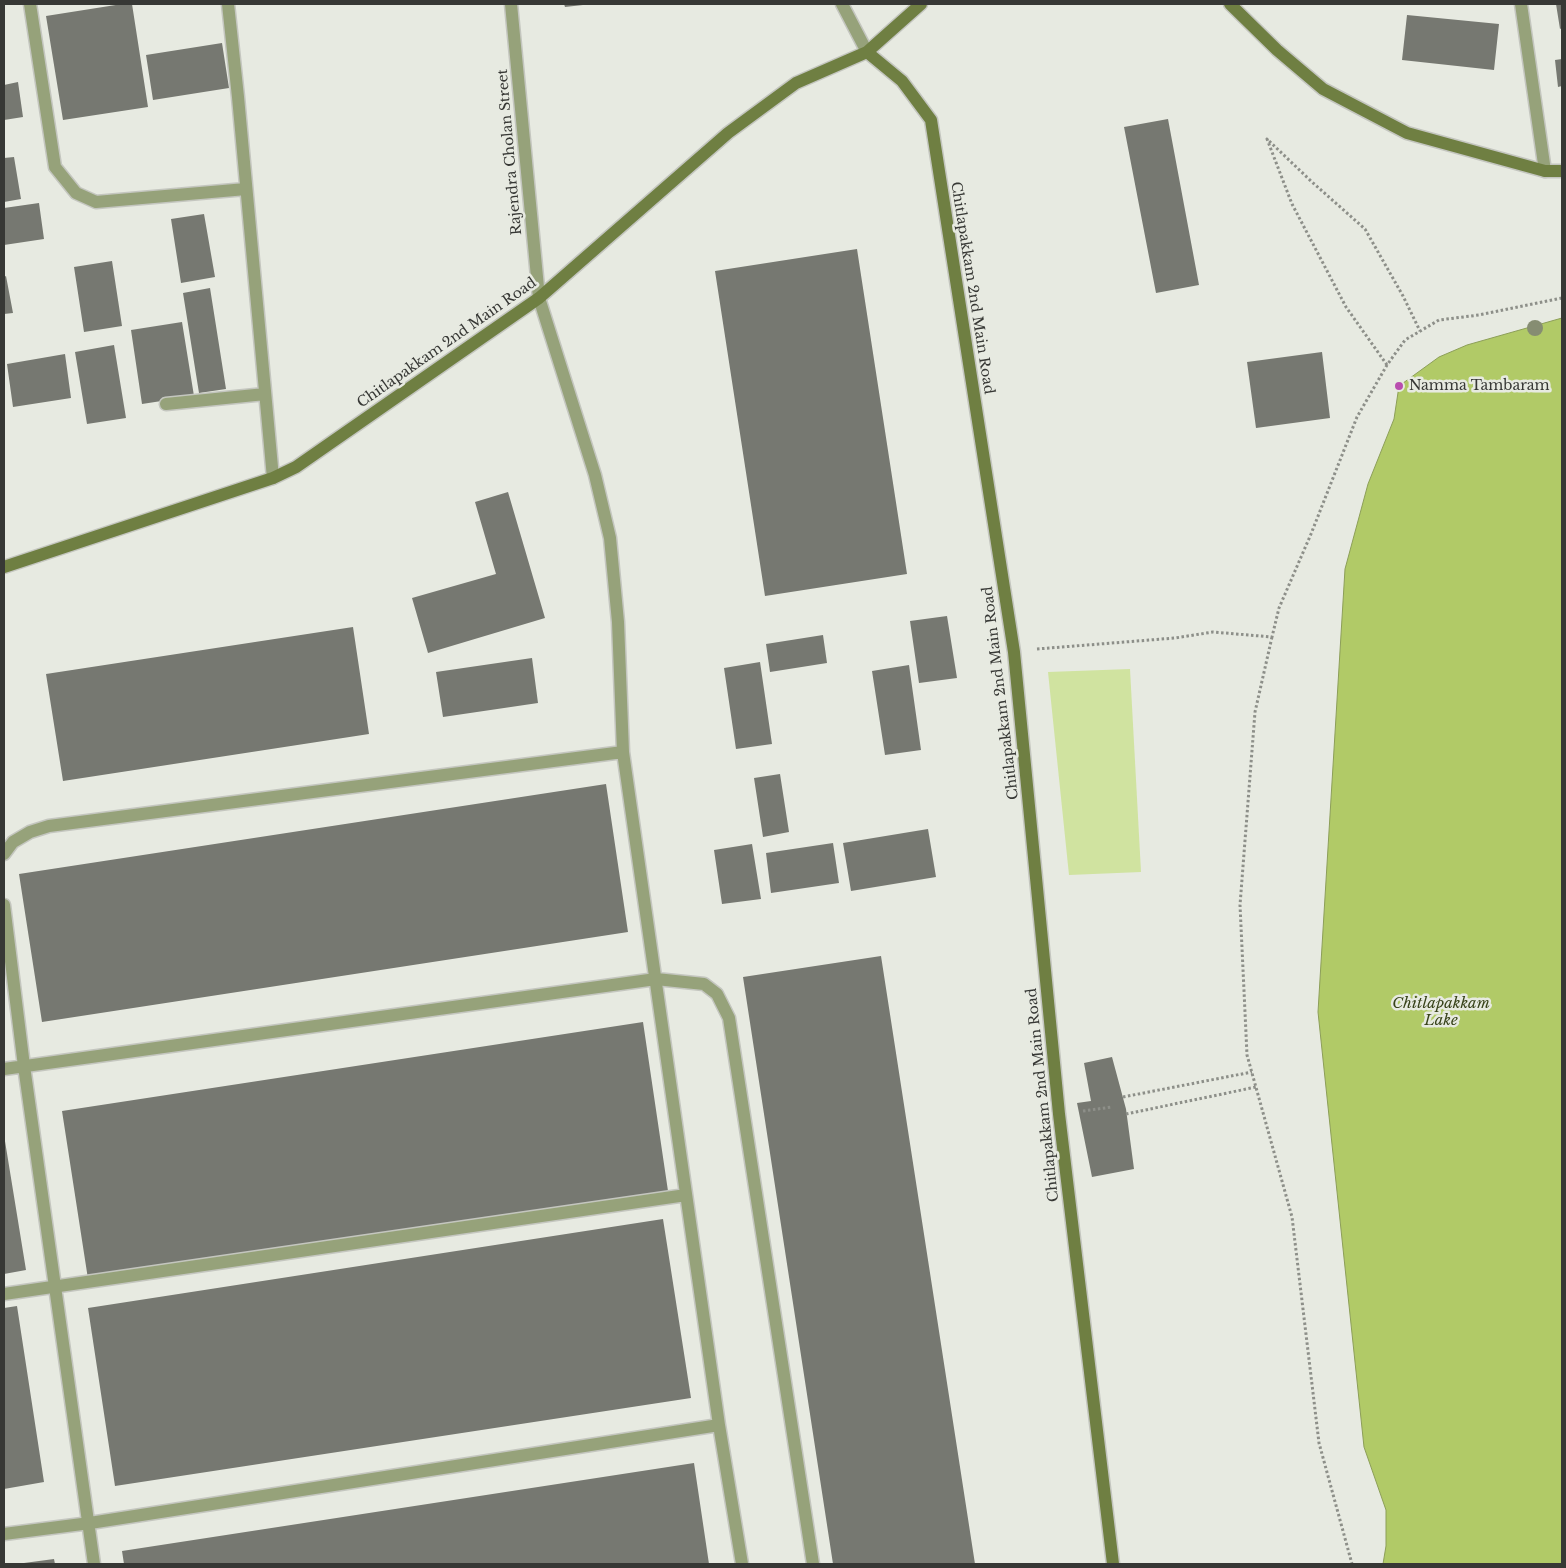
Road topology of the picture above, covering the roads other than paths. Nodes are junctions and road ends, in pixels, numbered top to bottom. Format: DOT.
graph roads {
  1 [pos="30,4"];
  2 [pos="228,4"];
  3 [pos="511,4"];
  4 [pos="842,4"];
  5 [pos="921,4"];
  6 [pos="1230,4"];
  7 [pos="1521,4"];
  8 [pos="867,52"];
  9 [pos="1545,171"];
  10 [pos="1562,171"];
  11 [pos="246,189"];
  12 [pos="539,298"];
  13 [pos="265,394"];
  14 [pos="166,404"];
  15 [pos="273,478"];
  16 [pos="4,567"];
  17 [pos="623,752"];
  18 [pos="4,854"];
  19 [pos="4,905"];
  20 [pos="656,979"];
  21 [pos="24,1066"];
  22 [pos="4,1069"];
  23 [pos="686,1195"];
  24 [pos="56,1287"];
  25 [pos="4,1294"];
  26 [pos="718,1425"];
  27 [pos="90,1523"];
  28 [pos="4,1534"];
  29 [pos="94,1564"];
  30 [pos="742,1564"];
  31 [pos="813,1564"];
  32 [pos="1113,1564"];
  1 -- 11 [label="street"];
  2 -- 11 [label="street"];
  3 -- 12 [label="street, Rajendra Cholan Street"];
  4 -- 8 [label="street"];
  5 -- 8 [label="street"];
  6 -- 9 [label="street"];
  7 -- 9 [label="street"];
  8 -- 12 [label="street, Chitlapakkam 2nd Main Road"];
  8 -- 32 [label="street, Chitlapakkam 2nd Main Road"];
  9 -- 10 [label="street"];
  11 -- 13 [label="street"];
  12 -- 15 [label="street, Chitlapakkam 2nd Main Road"];
  12 -- 17 [label="street, Rajendra Cholan Street"];
  13 -- 14 [label="street"];
  13 -- 15 [label="street"];
  15 -- 16 [label="street, Chitlapakkam 2nd Main Road"];
  17 -- 18 [label="street"];
  17 -- 20 [label="street, Rajendra Cholan Street"];
  19 -- 21 [label="street"];
  20 -- 21 [label="street"];
  20 -- 23 [label="street, Rajendra Cholan Street"];
  20 -- 31 [label="street"];
  21 -- 22 [label="street"];
  21 -- 24 [label="street"];
  23 -- 24 [label="street"];
  23 -- 26 [label="street, Rajendra Cholan Street"];
  24 -- 25 [label="street"];
  24 -- 27 [label="street"];
  26 -- 27 [label="street"];
  26 -- 30 [label="street, Rajendra Cholan Street"];
  27 -- 28 [label="street"];
  27 -- 29 [label="street"];
}
